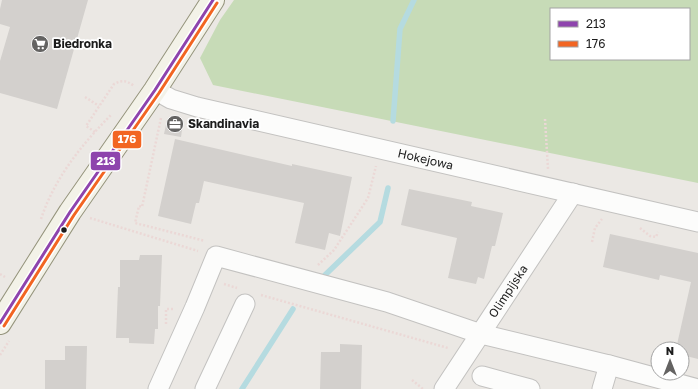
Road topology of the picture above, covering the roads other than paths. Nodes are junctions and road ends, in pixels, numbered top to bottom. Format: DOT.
graph roads {
  1 [pos="213,0"];
  2 [pos="146,90"];
  3 [pos="572,193"];
  4 [pos="698,222"];
  5 [pos="250,296"];
  6 [pos="0,323"];
  7 [pos="481,334"];
  8 [pos="609,365"];
  9 [pos="482,376"];
  10 [pos="158,389"];
  11 [pos="205,389"];
  12 [pos="444,389"];
  13 [pos="530,389"];
  14 [pos="602,389"];
  15 [pos="698,389"];
  1 -- 2 [label="street"];
  2 -- 3 [label="street, Hokejowa"];
  2 -- 6 [label="street"];
  3 -- 4 [label="street, Hokejowa"];
  3 -- 7 [label="street, Olimpijska"];
  5 -- 11 [label="street"];
  7 -- 8 [label="street"];
  7 -- 10 [label="street"];
  7 -- 12 [label="street, Olimpijska"];
  8 -- 14 [label="street"];
  8 -- 15 [label="street"];
  9 -- 13 [label="street"];
}
